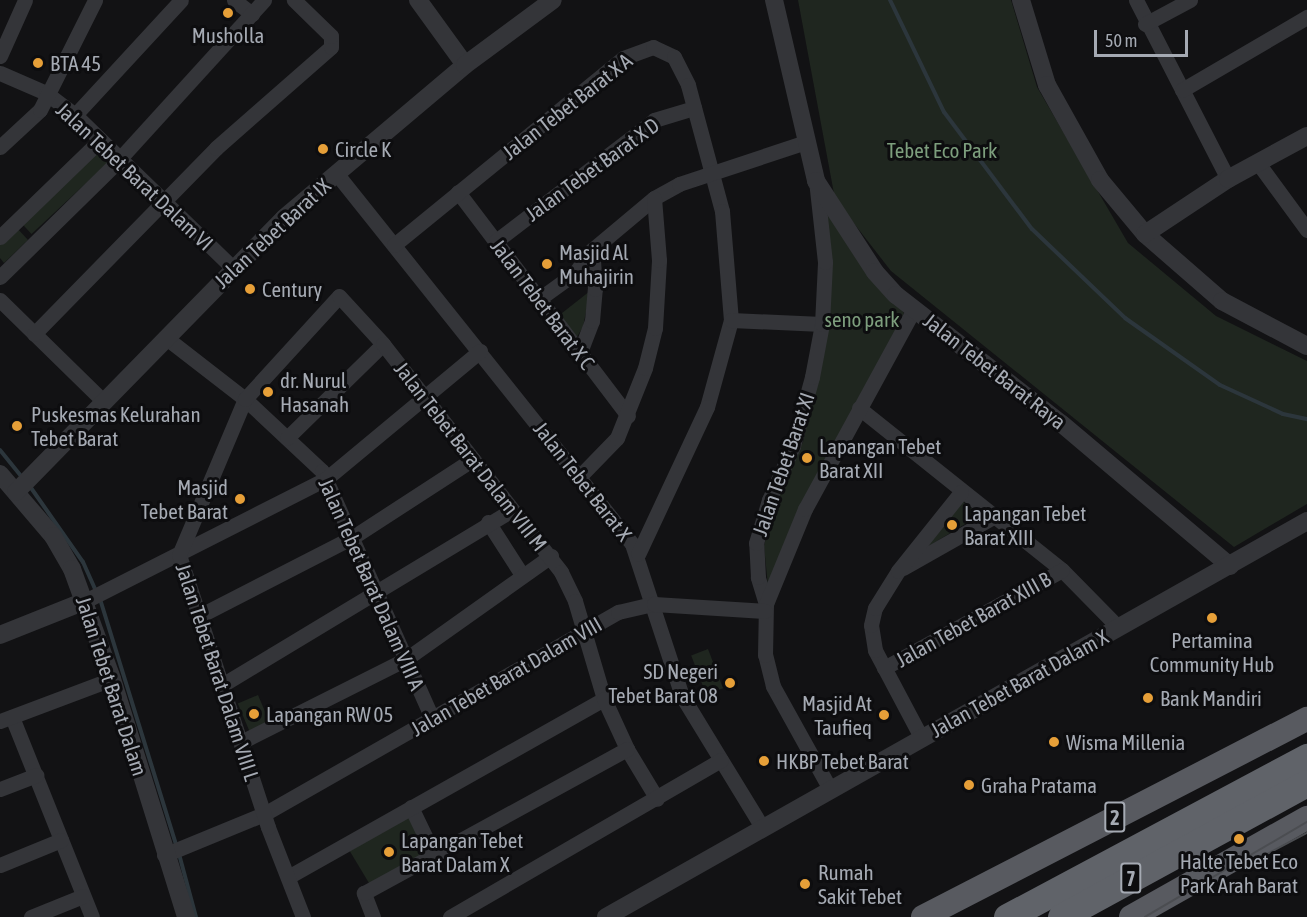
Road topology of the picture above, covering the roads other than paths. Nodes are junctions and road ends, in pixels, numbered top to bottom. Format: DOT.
graph roads {
  1 [pos="25,0"];
  2 [pos="95,0"];
  3 [pos="181,0"];
  4 [pos="234,0"];
  5 [pos="264,0"];
  6 [pos="294,0"];
  7 [pos="418,0"];
  8 [pos="553,0"];
  9 [pos="774,0"];
  10 [pos="1021,0"];
  11 [pos="1136,0"];
  12 [pos="1190,0"];
  13 [pos="252,14"];
  14 [pos="1307,17"];
  15 [pos="1145,24"];
  16 [pos="0,56"];
  17 [pos="465,65"];
  18 [pos="0,73"];
  19 [pos="1182,90"];
  20 [pos="46,93"];
  21 [pos="694,108"];
  22 [pos="75,115"];
  23 [pos="1307,136"];
  24 [pos="100,140"];
  25 [pos="807,142"];
  26 [pos="0,147"];
  27 [pos="119,159"];
  28 [pos="1258,163"];
  29 [pos="714,172"];
  30 [pos="336,173"];
  31 [pos="1228,178"];
  32 [pos="816,181"];
  33 [pos="458,192"];
  34 [pos="654,198"];
  35 [pos="163,202"];
  36 [pos="1307,230"];
  37 [pos="1145,234"];
  38 [pos="0,237"];
  39 [pos="496,241"];
  40 [pos="394,244"];
  41 [pos="592,250"];
  42 [pos="233,268"];
  43 [pos="0,277"];
  44 [pos="338,297"];
  45 [pos="539,299"];
  46 [pos="0,300"];
  47 [pos="914,309"];
  48 [pos="731,320"];
  49 [pos="822,324"];
  50 [pos="34,334"];
  51 [pos="165,337"];
  52 [pos="382,344"];
  53 [pos="1307,346"];
  54 [pos="480,351"];
  55 [pos="580,352"];
  56 [pos="245,399"];
  57 [pos="424,399"];
  58 [pos="103,401"];
  59 [pos="860,408"];
  60 [pos="628,416"];
  61 [pos="287,438"];
  62 [pos="473,459"];
  63 [pos="0,474"];
  64 [pos="580,476"];
  65 [pos="327,478"];
  66 [pos="26,482"];
  67 [pos="962,492"];
  68 [pos="511,511"];
  69 [pos="993,517"];
  70 [pos="1307,521"];
  71 [pos="488,522"];
  72 [pos="353,537"];
  73 [pos="638,554"];
  74 [pos="179,555"];
  75 [pos="551,556"];
  76 [pos="1230,566"];
  77 [pos="1062,570"];
  78 [pos="898,571"];
  79 [pos="522,575"];
  80 [pos="376,595"];
  81 [pos="85,601"];
  82 [pos="654,604"];
  83 [pos="766,608"];
  84 [pos="201,615"];
  85 [pos="1119,628"];
  86 [pos="582,630"];
  87 [pos="0,635"];
  88 [pos="406,659"];
  89 [pos="884,668"];
  90 [pos="112,679"];
  91 [pos="222,685"];
  92 [pos="604,699"];
  93 [pos="6,719"];
  94 [pos="1307,719"];
  95 [pos="433,720"];
  96 [pos="921,737"];
  97 [pos="241,742"];
  98 [pos="627,749"];
  99 [pos="1307,756"];
  100 [pos="721,760"];
  101 [pos="36,775"];
  102 [pos="1307,783"];
  103 [pos="0,789"];
  104 [pos="830,789"];
  105 [pos="657,799"];
  106 [pos="411,807"];
  107 [pos="264,814"];
  108 [pos="1307,818"];
  109 [pos="762,827"];
  110 [pos="62,840"];
  111 [pos="175,851"];
  112 [pos="435,857"];
  113 [pos="0,865"];
  114 [pos="288,877"];
  115 [pos="1047,894"];
  116 [pos="83,896"];
  117 [pos="1064,916"];
  118 [pos="31,917"];
  119 [pos="92,917"];
  120 [pos="186,917"];
  121 [pos="303,917"];
  122 [pos="374,917"];
  123 [pos="450,917"];
  124 [pos="606,917"];
  125 [pos="923,917"];
  126 [pos="988,917"];
  127 [pos="1007,917"];
  128 [pos="1131,917"];
  1 -- 16 [label="street"];
  2 -- 20 [label="street"];
  3 -- 22 [label="street"];
  4 -- 13 [label="street"];
  5 -- 13 [label="street"];
  6 -- 35 [label="street"];
  7 -- 17 [label="street"];
  8 -- 17 [label="street, Jalan Tebet Barat IX"];
  9 -- 25 [label="street, Jalan Tebet Barat Raya"];
  10 -- 37 [label="street"];
  11 -- 15 [label="street"];
  12 -- 15 [label="street"];
  13 -- 27 [label="street"];
  14 -- 19 [label="street"];
  15 -- 19 [label="street"];
  17 -- 30 [label="street, Jalan Tebet Barat IX"];
  18 -- 20 [label="street, Jalan Tebet Barat Dalam VI"];
  19 -- 31 [label="street"];
  20 -- 22 [label="street, Jalan Tebet Barat Dalam VI"];
  20 -- 26 [label="street"];
  21 -- 29 [label="street, Jalan Tebet Barat X A"];
  21 -- 33 [label="street, Jalan Tebet Barat X A"];
  21 -- 39 [label="street, Jalan Tebet Barat X D"];
  22 -- 24 [label="street, Jalan Tebet Barat Dalam VI"];
  23 -- 28 [label="street"];
  24 -- 27 [label="street, Jalan Tebet Barat Dalam VI"];
  24 -- 38 [label="street"];
  25 -- 29 [label="street"];
  25 -- 32 [label="street, Jalan Tebet Barat Raya"];
  27 -- 35 [label="street, Jalan Tebet Barat Dalam VI"];
  27 -- 43 [label="street"];
  28 -- 31 [label="street"];
  28 -- 36 [label="street"];
  29 -- 34 [label="street"];
  29 -- 48 [label="street, Jalan Tebet Barat X A"];
  30 -- 40 [label="street, Jalan Tebet Barat X"];
  30 -- 42 [label="street, Jalan Tebet Barat IX"];
  31 -- 37 [label="street"];
  32 -- 47 [label="street, Jalan Tebet Barat Raya"];
  32 -- 49 [label="street, Jalan Tebet Barat XI"];
  33 -- 39 [label="street, Jalan Tebet Barat X C"];
  33 -- 40 [label="street, Jalan Tebet Barat X A"];
  34 -- 41 [label="street"];
  34 -- 60 [label="street"];
  35 -- 42 [label="street, Jalan Tebet Barat Dalam VI"];
  35 -- 50 [label="street"];
  37 -- 53 [label="street"];
  39 -- 45 [label="street, Jalan Tebet Barat X C"];
  40 -- 54 [label="street, Jalan Tebet Barat X"];
  41 -- 45 [label="street"];
  41 -- 55 [label="street"];
  42 -- 51 [label="street, Jalan Tebet Barat IX"];
  44 -- 52 [label="street, Jalan Tebet Barat Dalam VIII M"];
  44 -- 56 [label="street, Jalan Tebet Barat Dalam VIII L"];
  45 -- 55 [label="street, Jalan Tebet Barat X C"];
  46 -- 50 [label="street"];
  47 -- 59 [label="street"];
  47 -- 76 [label="street, Jalan Tebet Barat Raya"];
  48 -- 49 [label="street"];
  48 -- 73 [label="street, Jalan Tebet Barat X A"];
  49 -- 83 [label="street, Jalan Tebet Barat XI"];
  50 -- 58 [label="street"];
  51 -- 56 [label="street, Jalan Tebet Barat Dalam VIII A"];
  51 -- 58 [label="street, Jalan Tebet Barat IX"];
  52 -- 57 [label="street, Jalan Tebet Barat Dalam VIII M"];
  52 -- 61 [label="street"];
  54 -- 57 [label="street"];
  54 -- 64 [label="street, Jalan Tebet Barat X"];
  55 -- 60 [label="street, Jalan Tebet Barat X C"];
  56 -- 61 [label="street, Jalan Tebet Barat Dalam VIII A"];
  56 -- 74 [label="street, Jalan Tebet Barat Dalam VIII L"];
  57 -- 62 [label="street, Jalan Tebet Barat Dalam VIII M"];
  57 -- 65 [label="street"];
  58 -- 66 [label="street, Jalan Tebet Barat IX"];
  59 -- 67 [label="street"];
  59 -- 83 [label="street"];
  60 -- 64 [label="street"];
  61 -- 65 [label="street, Jalan Tebet Barat Dalam VIII A"];
  62 -- 68 [label="street, Jalan Tebet Barat Dalam VIII M"];
  62 -- 72 [label="street"];
  63 -- 66 [label="street, Jalan Tebet Barat Dalam"];
  64 -- 73 [label="street, Jalan Tebet Barat X"];
  65 -- 72 [label="street, Jalan Tebet Barat Dalam VIII A"];
  65 -- 74 [label="street"];
  66 -- 81 [label="street, Jalan Tebet Barat Dalam"];
  67 -- 69 [label="street"];
  67 -- 78 [label="street"];
  68 -- 71 [label="street"];
  68 -- 75 [label="street, Jalan Tebet Barat Dalam VIII M"];
  69 -- 77 [label="street"];
  69 -- 78 [label="street"];
  70 -- 76 [label="street, Jalan Tebet Barat Dalam X"];
  71 -- 79 [label="street"];
  71 -- 80 [label="street"];
  72 -- 80 [label="street, Jalan Tebet Barat Dalam VIII A"];
  72 -- 84 [label="street"];
  73 -- 82 [label="street, Jalan Tebet Barat X"];
  74 -- 81 [label="street"];
  74 -- 84 [label="street, Jalan Tebet Barat Dalam VIII L"];
  75 -- 79 [label="street"];
  75 -- 86 [label="street, Jalan Tebet Barat Dalam VIII M"];
  76 -- 85 [label="street, Jalan Tebet Barat Dalam X"];
  77 -- 85 [label="street"];
  77 -- 89 [label="street, Jalan Tebet Barat XIII B"];
  78 -- 89 [label="street"];
  79 -- 88 [label="street"];
  80 -- 88 [label="street, Jalan Tebet Barat Dalam VIII A"];
  80 -- 91 [label="street"];
  81 -- 87 [label="street"];
  81 -- 90 [label="street, Jalan Tebet Barat Dalam"];
  82 -- 83 [label="street, Jalan Tebet Barat Dalam VIII"];
  82 -- 86 [label="street, Jalan Tebet Barat Dalam VIII"];
  82 -- 100 [label="street, Jalan Tebet Barat X"];
  83 -- 104 [label="street"];
  84 -- 91 [label="street, Jalan Tebet Barat Dalam VIII L"];
  85 -- 96 [label="street, Jalan Tebet Barat Dalam X"];
  86 -- 92 [label="street, Jalan Tebet Barat Dalam VIII M"];
  86 -- 95 [label="street, Jalan Tebet Barat Dalam VIII"];
  88 -- 95 [label="street, Jalan Tebet Barat Dalam VIII A"];
  88 -- 97 [label="street"];
  89 -- 96 [label="street"];
  90 -- 93 [label="street"];
  90 -- 111 [label="street, Jalan Tebet Barat Dalam"];
  91 -- 97 [label="street, Jalan Tebet Barat Dalam VIII L"];
  92 -- 98 [label="street, Jalan Tebet Barat Dalam VIII M"];
  92 -- 106 [label="street"];
  93 -- 101 [label="street"];
  94 -- 125 [label="highway, 2"];
  95 -- 107 [label="street, Jalan Tebet Barat Dalam VIII"];
  96 -- 104 [label="street, Jalan Tebet Barat Dalam X"];
  97 -- 107 [label="street, Jalan Tebet Barat Dalam VIII L"];
  98 -- 105 [label="street, Jalan Tebet Barat Dalam VIII M"];
  98 -- 112 [label="street"];
  99 -- 115 [label="highway, 7"];
  100 -- 105 [label="street"];
  100 -- 109 [label="street, Jalan Tebet Barat X"];
  101 -- 103 [label="street"];
  101 -- 110 [label="street"];
  102 -- 117 [label="highway, 7"];
  104 -- 109 [label="street, Jalan Tebet Barat Dalam X"];
  105 -- 123 [label="street"];
  106 -- 112 [label="street"];
  106 -- 114 [label="street"];
  107 -- 111 [label="street, Jalan Tebet Barat Dalam VIII"];
  107 -- 114 [label="street, Jalan Tebet Barat Dalam VIII L"];
  108 -- 128 [label="highway"];
  109 -- 124 [label="street, Jalan Tebet Barat Dalam X"];
  110 -- 113 [label="street"];
  110 -- 116 [label="street"];
  111 -- 120 [label="street, Jalan Tebet Barat Dalam"];
  112 -- 122 [label="street"];
  114 -- 121 [label="street, Jalan Tebet Barat Dalam VIII L"];
  115 -- 126 [label="highway"];
  115 -- 127 [label="highway, 7"];
  116 -- 118 [label="street"];
  116 -- 119 [label="street"];
}
